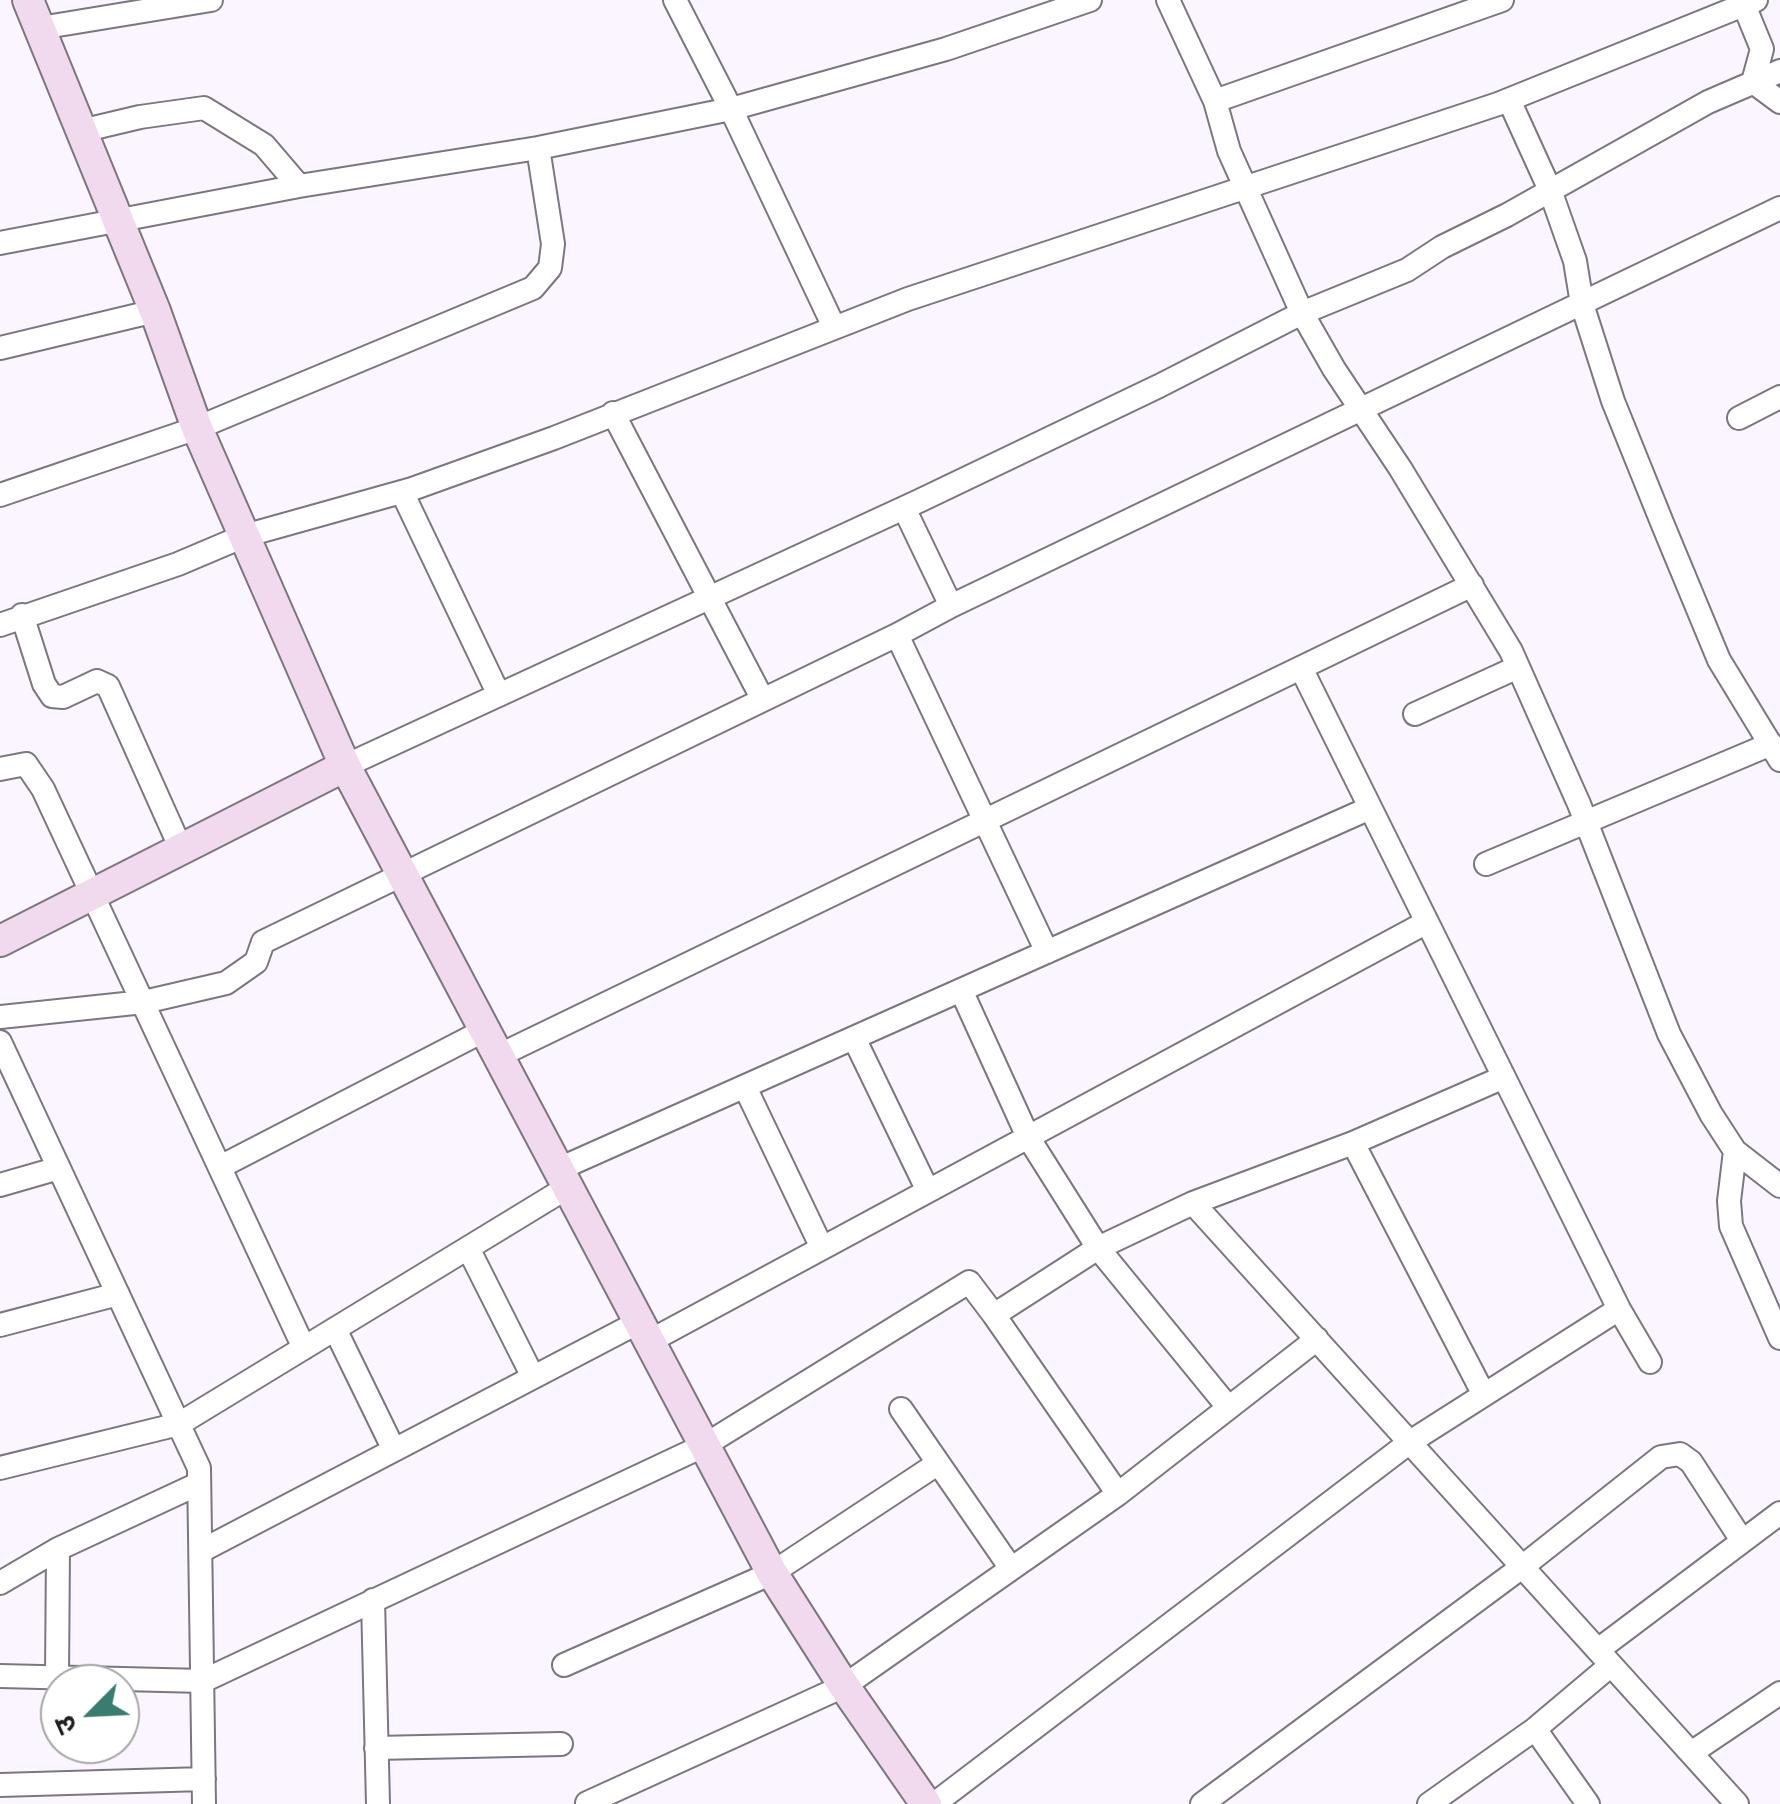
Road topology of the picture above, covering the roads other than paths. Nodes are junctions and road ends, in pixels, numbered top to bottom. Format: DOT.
graph roads {
  1 [pos="211,0"];
  2 [pos="675,0"];
  3 [pos="1090,0"];
  4 [pos="1168,0"];
  5 [pos="1502,0"];
  6 [pos="1747,2"];
  7 [pos="34,14"];
  8 [pos="1780,71"];
  9 [pos="1754,82"];
  10 [pos="1509,100"];
  11 [pos="1215,101"];
  12 [pos="1780,102"];
  13 [pos="731,109"];
  14 [pos="81,131"];
  15 [pos="538,148"];
  16 [pos="299,186"];
  17 [pos="1247,186"];
  18 [pos="1550,190"];
  19 [pos="1780,208"];
  20 [pos="116,220"];
  21 [pos="0,243"];
  22 [pos="1582,304"];
  23 [pos="155,311"];
  24 [pos="1302,313"];
  25 [pos="834,327"];
  26 [pos="0,348"];
  27 [pos="1780,397"];
  28 [pos="1361,411"];
  29 [pos="613,413"];
  30 [pos="1739,418"];
  31 [pos="196,428"];
  32 [pos="402,492"];
  33 [pos="0,494"];
  34 [pos="904,508"];
  35 [pos="244,536"];
  36 [pos="1472,585"];
  37 [pos="709,598"];
  38 [pos="951,606"];
  39 [pos="11,620"];
  40 [pos="898,635"];
  41 [pos="1518,666"];
  42 [pos="1301,668"];
  43 [pos="499,695"];
  44 [pos="763,700"];
  45 [pos="1415,714"];
  46 [pos="1775,752"];
  47 [pos="345,766"];
  48 [pos="0,769"];
  49 [pos="1370,808"];
  50 [pos="984,820"];
  51 [pos="1585,820"];
  52 [pos="180,850"];
  53 [pos="1486,864"];
  54 [pos="402,875"];
  55 [pos="94,893"];
  56 [pos="1427,922"];
  57 [pos="0,941"];
  58 [pos="1047,952"];
  59 [pos="961,990"];
  60 [pos="144,1002"];
  61 [pos="0,1017"];
  62 [pos="854,1038"];
  63 [pos="0,1042"];
  64 [pos="491,1043"];
  65 [pos="1504,1077"];
  66 [pos="745,1086"];
  67 [pos="1028,1137"];
  68 [pos="1352,1143"];
  69 [pos="1736,1151"];
  70 [pos="220,1167"];
  71 [pos="59,1168"];
  72 [pos="564,1178"];
  73 [pos="0,1185"];
  74 [pos="1780,1186"];
  75 [pos="928,1191"];
  76 [pos="1193,1202"];
  77 [pos="822,1248"];
  78 [pos="1098,1248"];
  79 [pos="468,1250"];
  80 [pos="118,1294"];
  81 [pos="1619,1309"];
  82 [pos="994,1315"];
  83 [pos="0,1325"];
  84 [pos="335,1329"];
  85 [pos="645,1331"];
  86 [pos="1780,1338"];
  87 [pos="1317,1340"];
  88 [pos="304,1348"];
  89 [pos="1650,1362"];
  90 [pos="533,1377"];
  91 [pos="1483,1393"];
  92 [pos="1228,1407"];
  93 [pos="901,1408"];
  94 [pos="179,1424"];
  95 [pos="1410,1442"];
  96 [pos="705,1445"];
  97 [pos="394,1450"];
  98 [pos="937,1464"];
  99 [pos="0,1468"];
  100 [pos="198,1484"];
  101 [pos="1118,1494"];
  102 [pos="1780,1513"];
  103 [pos="1742,1539"];
  104 [pos="58,1550"];
  105 [pos="201,1551"];
  106 [pos="1010,1566"];
  107 [pos="1522,1567"];
  108 [pos="772,1573"];
  109 [pos="0,1583"];
  110 [pos="373,1600"];
  111 [pos="1605,1658"];
  112 [pos="57,1664"];
  113 [pos="564,1665"];
  114 [pos="0,1676"];
  115 [pos="40,1677"];
  116 [pos="140,1679"];
  117 [pos="202,1680"];
  118 [pos="844,1686"];
  119 [pos="1780,1693"];
  120 [pos="1535,1729"];
  121 [pos="562,1744"];
  122 [pos="376,1748"];
  123 [pos="1690,1753"];
  124 [pos="204,1779"];
  125 [pos="0,1784"];
  126 [pos="204,1804"];
  127 [pos="378,1804"];
  128 [pos="587,1804"];
  129 [pos="926,1804"];
  130 [pos="934,1804"];
  131 [pos="1202,1804"];
  132 [pos="1429,1804"];
  133 [pos="1588,1804"];
  134 [pos="1737,1804"];
  1 -- 7 [label="street"];
  2 -- 13 [label="street"];
  3 -- 13 [label="street"];
  4 -- 11 [label="street"];
  5 -- 11 [label="street"];
  6 -- 9 [label="street"];
  6 -- 10 [label="street"];
  7 -- 14 [label="street"];
  8 -- 9 [label="street"];
  9 -- 12 [label="street"];
  9 -- 18 [label="street"];
  10 -- 17 [label="street"];
  10 -- 18 [label="street"];
  11 -- 17 [label="street"];
  13 -- 15 [label="street"];
  13 -- 25 [label="street"];
  14 -- 16 [label="street"];
  14 -- 20 [label="street"];
  15 -- 16 [label="street"];
  15 -- 31 [label="street"];
  16 -- 20 [label="street"];
  17 -- 24 [label="street"];
  17 -- 25 [label="street"];
  18 -- 22 [label="street"];
  18 -- 24 [label="street"];
  19 -- 22 [label="street"];
  20 -- 21 [label="street"];
  20 -- 23 [label="street"];
  22 -- 28 [label="street"];
  22 -- 46 [label="street"];
  23 -- 26 [label="street"];
  23 -- 31 [label="street"];
  24 -- 28 [label="street"];
  24 -- 34 [label="street"];
  25 -- 29 [label="street"];
  27 -- 30 [label="street"];
  28 -- 36 [label="street"];
  28 -- 38 [label="street"];
  29 -- 32 [label="street"];
  29 -- 37 [label="street"];
  31 -- 33 [label="street"];
  31 -- 35 [label="street"];
  32 -- 35 [label="street"];
  32 -- 43 [label="street"];
  34 -- 37 [label="street"];
  34 -- 38 [label="street"];
  35 -- 39 [label="street"];
  35 -- 47 [label="street"];
  36 -- 41 [label="street"];
  36 -- 42 [label="street"];
  37 -- 43 [label="street"];
  37 -- 44 [label="street"];
  38 -- 40 [label="street"];
  39 -- 52 [label="street"];
  40 -- 44 [label="street"];
  40 -- 50 [label="street"];
  41 -- 45 [label="street"];
  41 -- 51 [label="street"];
  42 -- 49 [label="street"];
  42 -- 50 [label="street"];
  43 -- 47 [label="street"];
  44 -- 54 [label="street"];
  46 -- 51 [label="street"];
  47 -- 52 [label="street"];
  47 -- 54 [label="street"];
  48 -- 55 [label="street"];
  49 -- 56 [label="street"];
  49 -- 58 [label="street"];
  50 -- 58 [label="street"];
  50 -- 64 [label="street"];
  51 -- 53 [label="street"];
  51 -- 69 [label="street"];
  52 -- 55 [label="street"];
  54 -- 60 [label="street"];
  54 -- 64 [label="street"];
  55 -- 57 [label="street"];
  55 -- 60 [label="street"];
  56 -- 65 [label="street"];
  56 -- 67 [label="street"];
  58 -- 59 [label="street"];
  59 -- 62 [label="street"];
  59 -- 67 [label="street"];
  60 -- 61 [label="street"];
  60 -- 70 [label="street"];
  62 -- 66 [label="street"];
  62 -- 75 [label="street"];
  63 -- 71 [label="street"];
  64 -- 70 [label="street"];
  64 -- 72 [label="street"];
  65 -- 68 [label="street"];
  65 -- 81 [label="street"];
  66 -- 72 [label="street"];
  66 -- 77 [label="street"];
  67 -- 75 [label="street"];
  67 -- 78 [label="street"];
  68 -- 76 [label="street"];
  68 -- 91 [label="street"];
  69 -- 74 [label="street"];
  69 -- 86 [label="street"];
  70 -- 88 [label="street"];
  71 -- 73 [label="street"];
  71 -- 80 [label="street"];
  72 -- 79 [label="street"];
  72 -- 85 [label="street"];
  75 -- 77 [label="street"];
  76 -- 78 [label="street"];
  76 -- 87 [label="street"];
  77 -- 85 [label="street"];
  78 -- 82 [label="street"];
  78 -- 92 [label="street"];
  79 -- 84 [label="street"];
  79 -- 90 [label="street"];
  80 -- 83 [label="street"];
  80 -- 94 [label="street"];
  81 -- 89 [label="street"];
  81 -- 91 [label="street"];
  82 -- 96 [label="street"];
  82 -- 101 [label="street"];
  84 -- 88 [label="street"];
  84 -- 97 [label="street"];
  85 -- 90 [label="street"];
  85 -- 96 [label="street"];
  87 -- 92 [label="street"];
  87 -- 95 [label="street"];
  88 -- 94 [label="street"];
  90 -- 97 [label="street"];
  91 -- 95 [label="street"];
  92 -- 101 [label="street"];
  93 -- 98 [label="street"];
  94 -- 99 [label="street"];
  94 -- 100 [label="street"];
  95 -- 107 [label="street"];
  95 -- 130 [label="street"];
  96 -- 108 [label="street"];
  96 -- 110 [label="street"];
  97 -- 105 [label="street"];
  98 -- 106 [label="street"];
  98 -- 108 [label="street"];
  100 -- 104 [label="street"];
  100 -- 105 [label="street"];
  101 -- 106 [label="street"];
  102 -- 103 [label="street"];
  103 -- 107 [label="street"];
  103 -- 111 [label="street"];
  104 -- 109 [label="street"];
  104 -- 112 [label="street"];
  105 -- 117 [label="street"];
  106 -- 118 [label="street"];
  107 -- 111 [label="street"];
  107 -- 131 [label="street"];
  108 -- 113 [label="street"];
  108 -- 118 [label="street"];
  110 -- 117 [label="street"];
  110 -- 122 [label="street"];
  111 -- 120 [label="street"];
  111 -- 123 [label="street"];
  114 -- 115 [label="street"];
  116 -- 117 [label="street"];
  117 -- 124 [label="street"];
  118 -- 128 [label="street"];
  118 -- 129 [label="street"];
  119 -- 123 [label="street"];
  120 -- 132 [label="street"];
  120 -- 133 [label="street"];
  121 -- 122 [label="street"];
  122 -- 127 [label="street"];
  123 -- 134 [label="street"];
  124 -- 125 [label="street"];
  124 -- 126 [label="street"];
}
